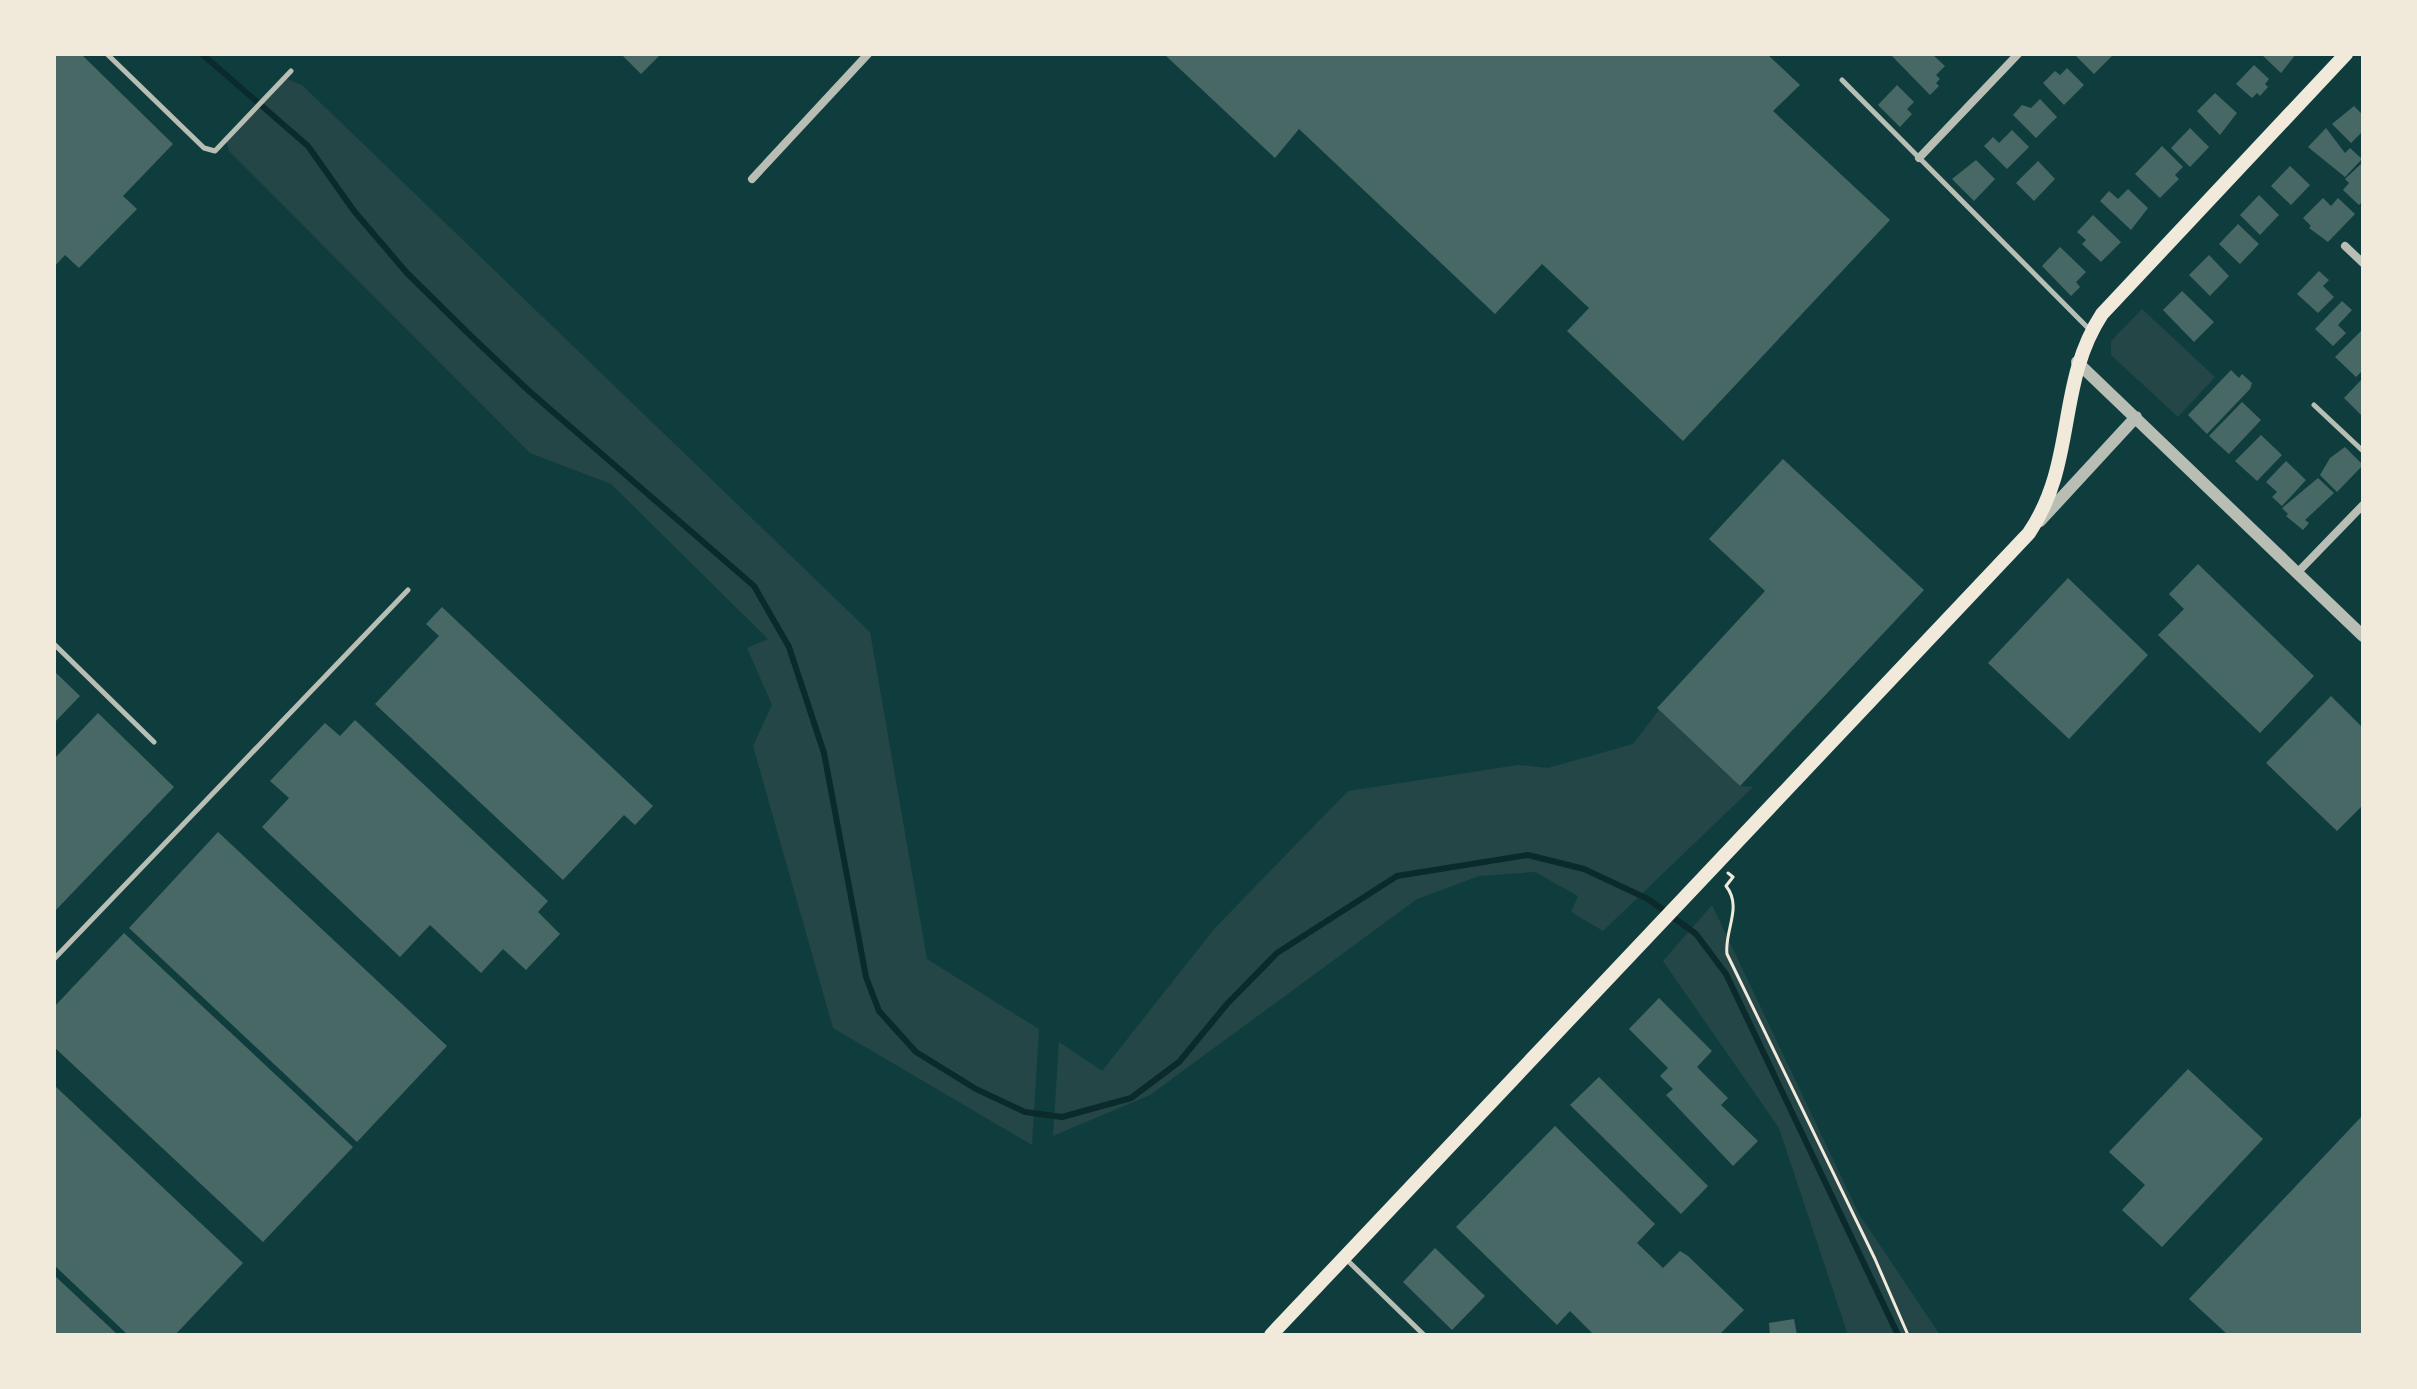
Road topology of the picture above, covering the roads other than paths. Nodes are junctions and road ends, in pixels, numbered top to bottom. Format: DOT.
graph roads {
  1 [pos="107,54"];
  2 [pos="868,54"];
  3 [pos="2018,54"];
  4 [pos="2346,54"];
  5 [pos="291,71"];
  6 [pos="1842,80"];
  7 [pos="1919,158"];
  8 [pos="752,179"];
  9 [pos="2345,246"];
  10 [pos="2363,263"];
  11 [pos="2091,331"];
  12 [pos="2077,362"];
  13 [pos="2314,405"];
  14 [pos="2136,417"];
  15 [pos="2363,451"];
  16 [pos="2363,505"];
  17 [pos="2029,533"];
  18 [pos="2298,572"];
  19 [pos="408,590"];
  20 [pos="2363,636"];
  21 [pos="54,644"];
  22 [pos="154,742"];
  23 [pos="54,959"];
  24 [pos="1344,1257"];
  25 [pos="1271,1335"];
  26 [pos="1424,1335"];
  1 -- 5 [label="lane"];
  2 -- 8 [label="street"];
  3 -- 7 [label="street"];
  4 -- 11 [label="main road"];
  6 -- 7 [label="lane"];
  7 -- 11 [label="lane"];
  9 -- 10 [label="street"];
  11 -- 12 [label="main road"];
  12 -- 14 [label="street"];
  12 -- 17 [label="main road"];
  13 -- 15 [label="lane"];
  14 -- 17 [label="street"];
  14 -- 18 [label="street"];
  16 -- 18 [label="street"];
  17 -- 24 [label="main road"];
  18 -- 20 [label="street"];
  19 -- 23 [label="lane"];
  21 -- 22 [label="lane"];
  24 -- 25 [label="main road"];
  24 -- 26 [label="lane"];
}
